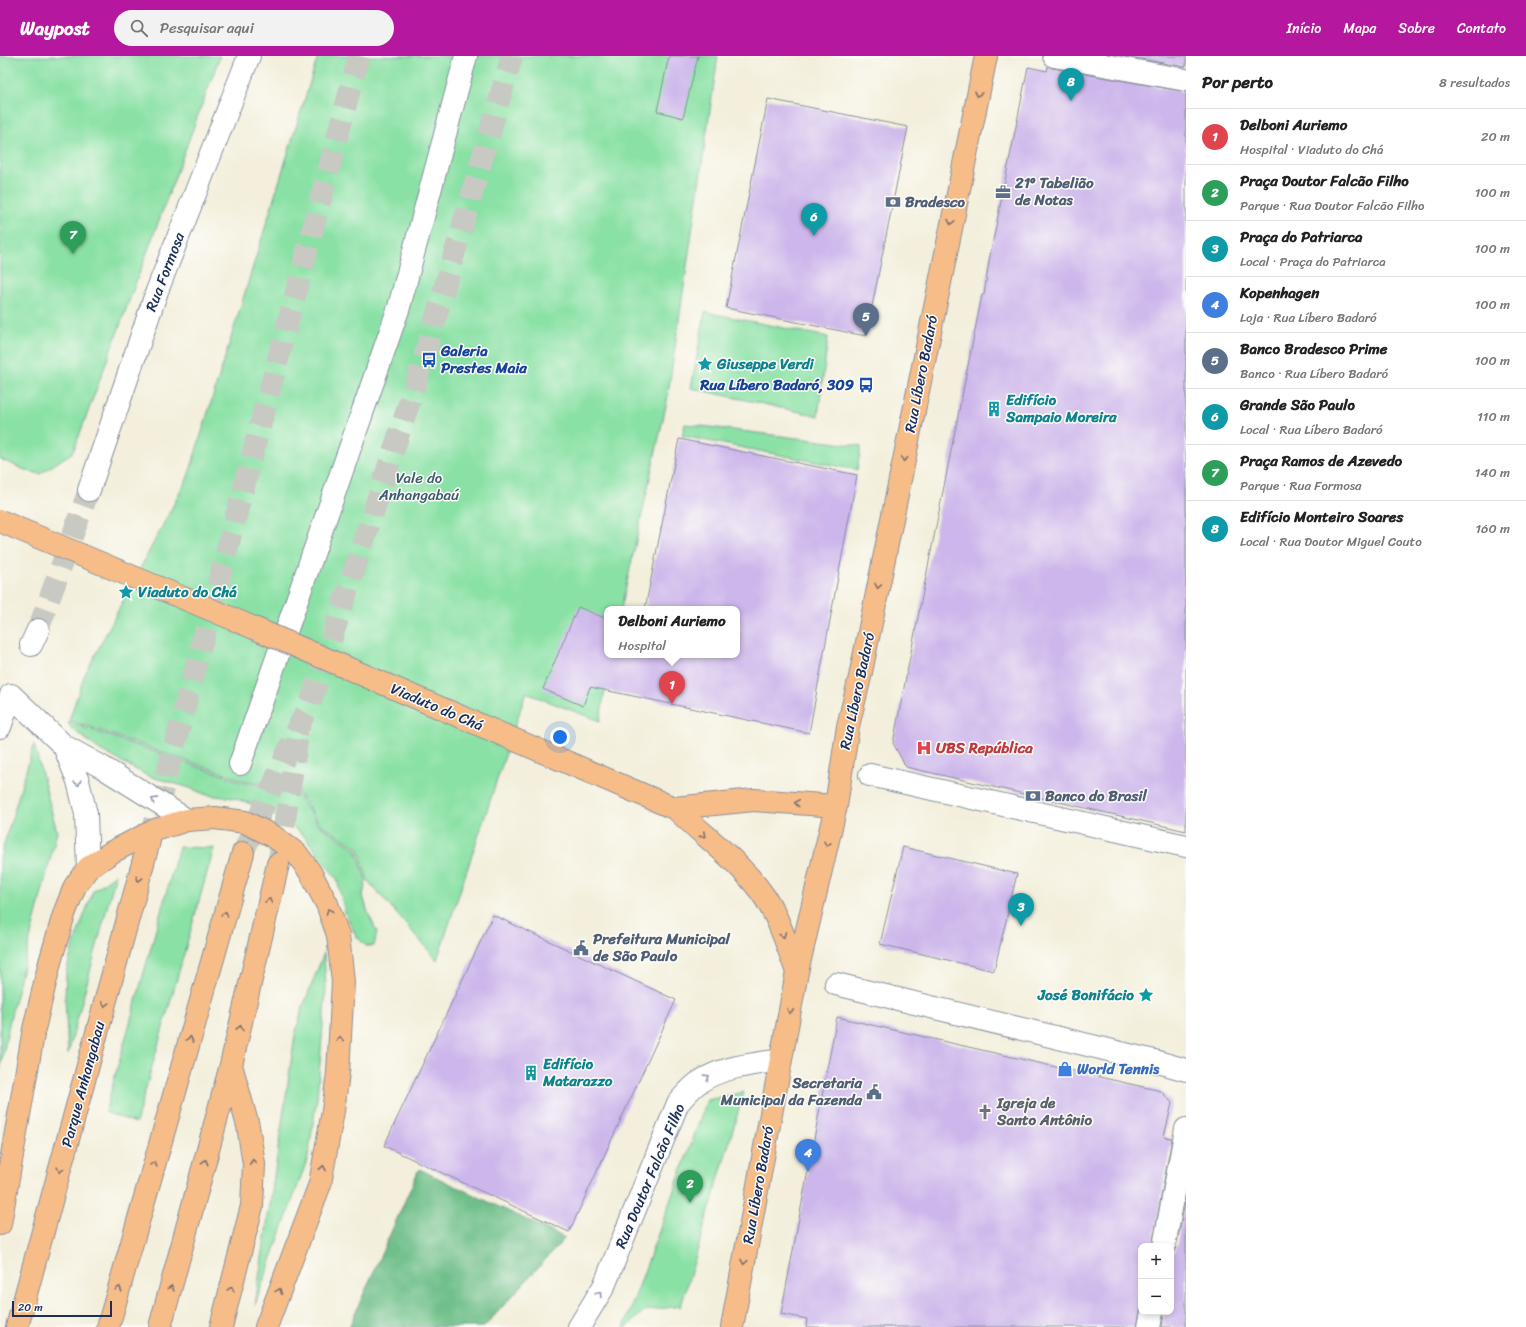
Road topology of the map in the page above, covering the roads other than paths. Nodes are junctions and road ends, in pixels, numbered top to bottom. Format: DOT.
graph roads {
  1 [pos="249,56"];
  2 [pos="466,56"];
  3 [pos="986,56"];
  4 [pos="1054,56"];
  5 [pos="1186,80"];
  6 [pos="89,490"];
  7 [pos="0,521"];
  8 [pos="0,727"];
  9 [pos="64,746"];
  10 [pos="240,764"];
  11 [pos="870,775"];
  12 [pos="836,806"];
  13 [pos="672,807"];
  14 [pos="187,820"];
  15 [pos="149,841"];
  16 [pos="1186,846"];
  17 [pos="243,853"];
  18 [pos="278,864"];
  19 [pos="88,868"];
  20 [pos="797,972"];
  21 [pos="836,984"];
  22 [pos="780,1060"];
  23 [pos="231,1066"];
  24 [pos="1186,1070"];
  25 [pos="1186,1129"];
  26 [pos="0,1224"];
  27 [pos="1165,1243"];
  28 [pos="1151,1315"];
  29 [pos="160,1326"];
  30 [pos="17,1327"];
  31 [pos="108,1327"];
  32 [pos="221,1327"];
  33 [pos="266,1327"];
  34 [pos="579,1327"];
  35 [pos="732,1327"];
  36 [pos="1149,1327"];
  1 -- 6 [label="street, Rua Formosa"];
  2 -- 10 [label="street"];
  3 -- 12 [label="main road, Rua Líbero Badaró, one-way"];
  4 -- 5 [label="street"];
  7 -- 13 [label="main road, Viaduto do Chá, bridge"];
  8 -- 9 [label="street"];
  14 -- 9 [label="street, one-way"];
  9 -- 19 [label="street, one-way"];
  11 -- 16 [label="street"];
  12 -- 13 [label="main road, Viaduto do Chá, one-way"];
  12 -- 20 [label="main road, Rua Líbero Badaró, one-way"];
  13 -- 20 [label="main road, Viaduto do Chá, one-way"];
  14 -- 19 [label="main road"];
  33 -- 14 [label="main road, one-way"];
  15 -- 30 [label="main road, Parque Anhangabau, one-way"];
  31 -- 17 [label="main road, one-way"];
  23 -- 18 [label="main road, one-way"];
  19 -- 26 [label="main road"];
  20 -- 22 [label="main road, Rua Líbero Badaró, one-way"];
  21 -- 24 [label="street"];
  34 -- 22 [label="street, Rua Doutor Falcão Filho, one-way"];
  22 -- 35 [label="main road, Rua Líbero Badaró, one-way"];
  29 -- 23 [label="main road, one-way"];
  32 -- 23 [label="main road, one-way"];
  25 -- 27 [label="street"];
  28 -- 36 [label="street"];
}
